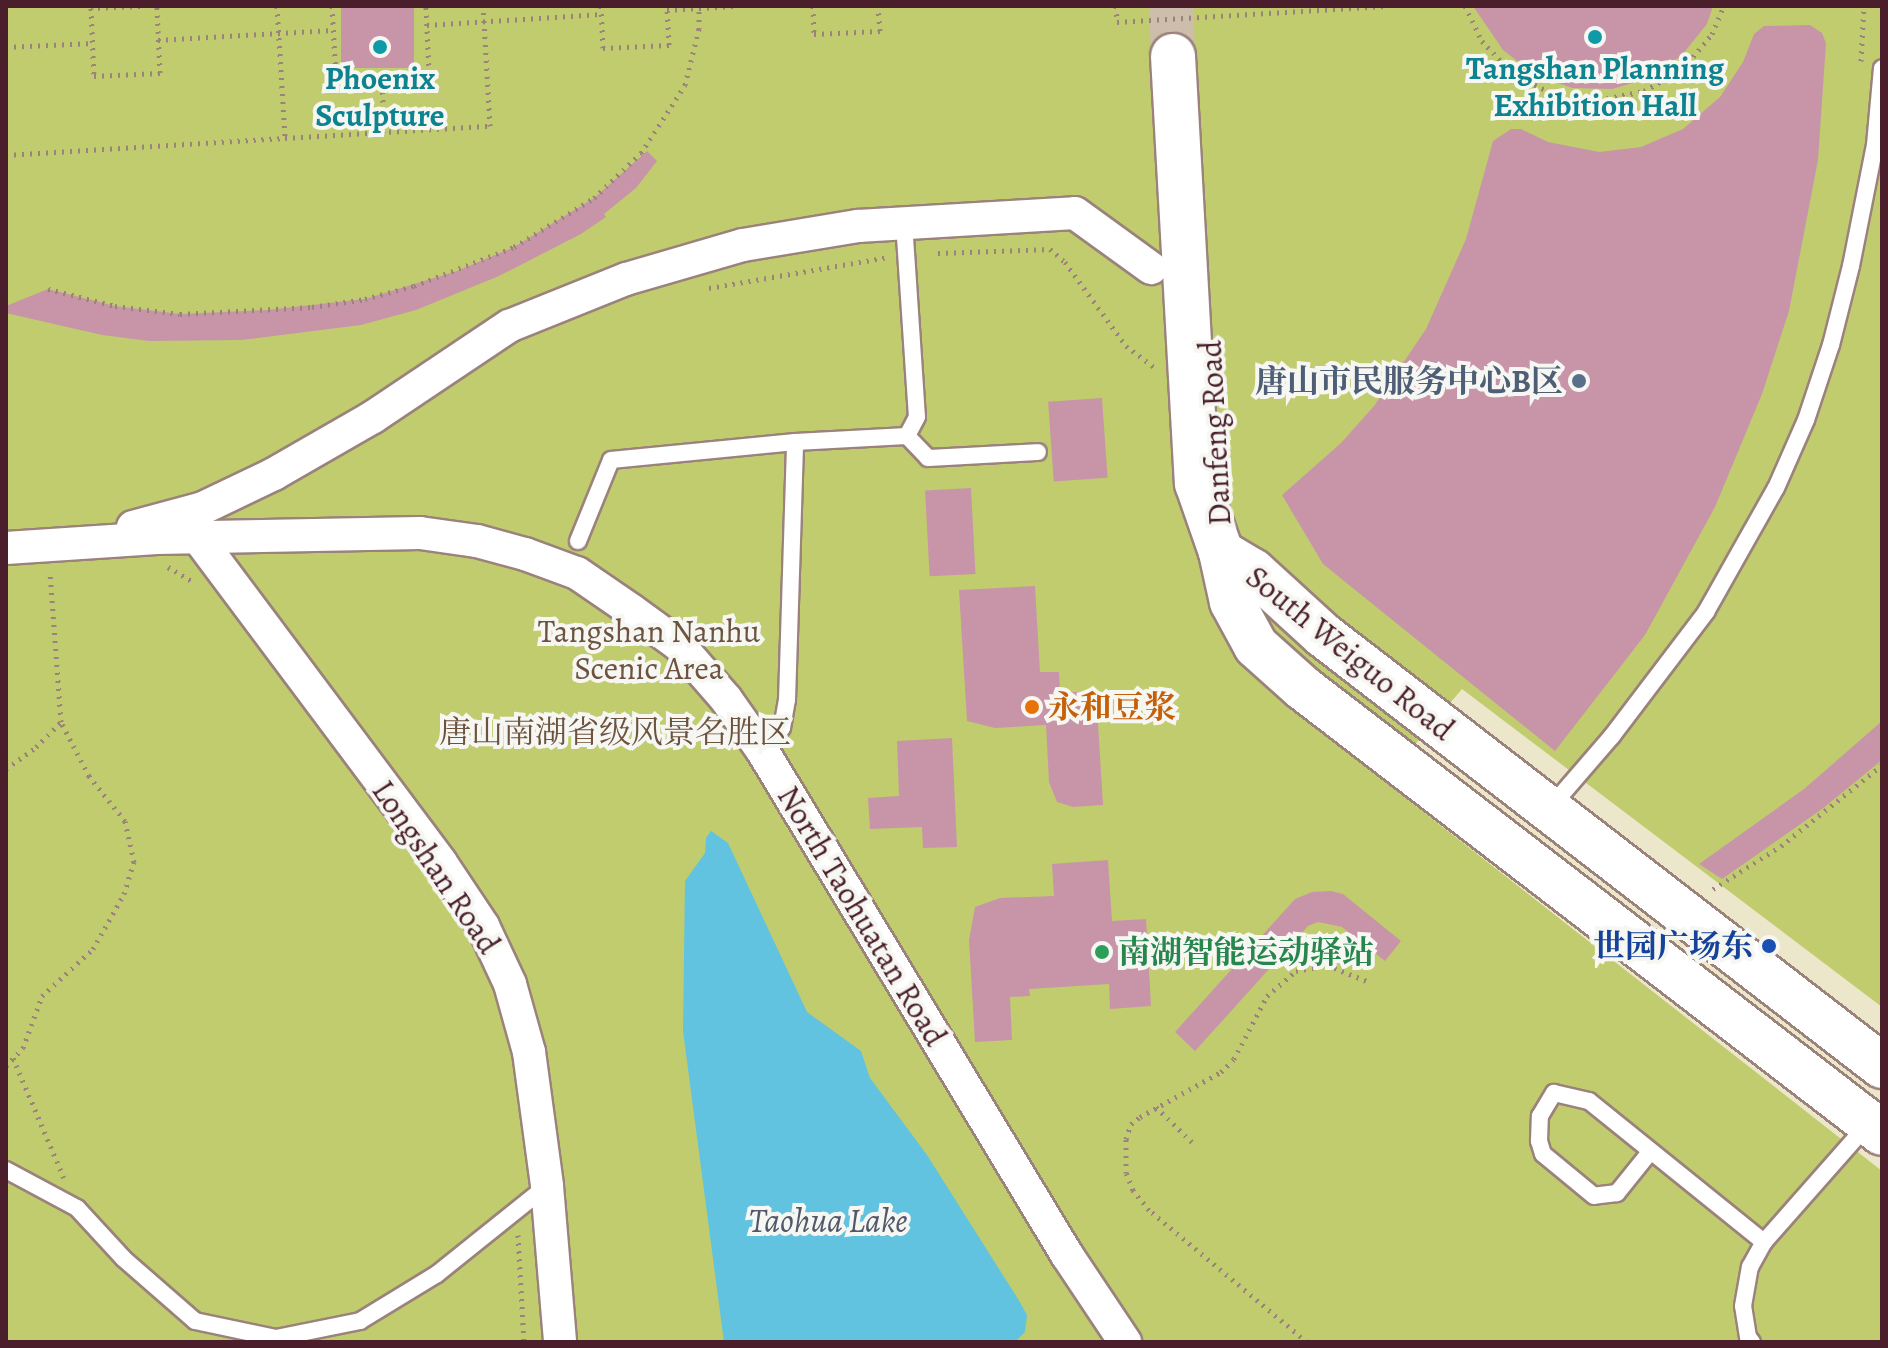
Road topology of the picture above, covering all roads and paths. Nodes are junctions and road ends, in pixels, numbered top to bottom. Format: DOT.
graph roads {
  1 [pos="140,6"];
  2 [pos="157,6"];
  3 [pos="277,6"];
  4 [pos="332,6"];
  5 [pos="426,6"];
  6 [pos="483,6"];
  7 [pos="601,6"];
  8 [pos="734,6"];
  9 [pos="813,6"];
  10 [pos="878,6"];
  11 [pos="1116,6"];
  12 [pos="1386,6"];
  13 [pos="1465,6"];
  14 [pos="1724,6"];
  15 [pos="1864,6"];
  16 [pos="699,7"];
  17 [pos="667,8"];
  18 [pos="602,14"];
  19 [pos="484,21"];
  20 [pos="427,25"];
  21 [pos="333,30"];
  22 [pos="279,34"];
  23 [pos="158,40"];
  24 [pos="93,43"];
  25 [pos="6,47"];
  26 [pos="1184,54"];
  27 [pos="1861,65"];
  28 [pos="1882,68"];
  29 [pos="382,76"];
  30 [pos="384,132"];
  31 [pos="285,138"];
  32 [pos="6,155"];
  33 [pos="904,222"];
  34 [pos="933,253"];
  35 [pos="903,255"];
  36 [pos="1151,268"];
  37 [pos="48,289"];
  38 [pos="698,290"];
  39 [pos="1156,369"];
  40 [pos="907,436"];
  41 [pos="795,442"];
  42 [pos="1038,452"];
  43 [pos="133,527"];
  44 [pos="199,539"];
  45 [pos="578,541"];
  46 [pos="6,548"];
  47 [pos="1221,552"];
  48 [pos="50,560"];
  49 [pos="159,562"];
  50 [pos="196,583"];
  51 [pos="61,722"];
  52 [pos="762,750"];
  53 [pos="1882,765"];
  54 [pos="6,769"];
  55 [pos="1548,810"];
  56 [pos="1713,889"];
  57 [pos="1369,982"];
  58 [pos="13,1058"];
  59 [pos="6,1066"];
  60 [pos="1882,1066"];
  61 [pos="1156,1107"];
  62 [pos="1875,1128"];
  63 [pos="1192,1142"];
  64 [pos="1650,1152"];
  65 [pos="6,1170"];
  66 [pos="547,1186"];
  67 [pos="77,1208"];
  68 [pos="518,1219"];
  69 [pos="1764,1242"];
  70 [pos="524,1342"];
  71 [pos="560,1342"];
  72 [pos="1125,1342"];
  73 [pos="1307,1342"];
  74 [pos="1752,1342"];
  1 -- 24 [label="path"];
  2 -- 23 [label="path"];
  3 -- 22 [label="path"];
  4 -- 21 [label="path"];
  5 -- 20 [label="path"];
  6 -- 19 [label="path"];
  7 -- 18 [label="path"];
  8 -- 16 [label="path"];
  9 -- 10 [label="path"];
  11 -- 12 [label="path"];
  13 -- 14 [label="path"];
  15 -- 27 [label="path"];
  16 -- 17 [label="path"];
  16 -- 37 [label="path"];
  17 -- 18 [label="path"];
  18 -- 19 [label="path"];
  19 -- 20 [label="path"];
  19 -- 30 [label="path"];
  20 -- 29 [label="path"];
  21 -- 22 [label="path"];
  21 -- 29 [label="path"];
  22 -- 23 [label="path"];
  22 -- 31 [label="path"];
  23 -- 24 [label="path"];
  24 -- 25 [label="path"];
  26 -- 47 [label="main road, Danfeng Road"];
  28 -- 55 [label="lane"];
  29 -- 30 [label="path"];
  30 -- 31 [label="path"];
  31 -- 32 [label="path"];
  33 -- 36 [label="street"];
  33 -- 40 [label="lane"];
  33 -- 43 [label="street"];
  34 -- 39 [label="path"];
  35 -- 38 [label="path"];
  40 -- 41 [label="lane"];
  40 -- 42 [label="lane"];
  41 -- 45 [label="lane"];
  41 -- 52 [label="lane"];
  44 -- 46 [label="street, North Taohuatan Road"];
  44 -- 52 [label="street, North Taohuatan Road"];
  44 -- 66 [label="street, Longshan Road"];
  47 -- 55 [label="main road, South Weiguo Road"];
  47 -- 62 [label="main road, South Weiguo Road"];
  48 -- 51 [label="path"];
  49 -- 50 [label="path"];
  51 -- 54 [label="path"];
  51 -- 58 [label="path"];
  52 -- 72 [label="street, North Taohuatan Road"];
  53 -- 56 [label="path"];
  55 -- 60 [label="main road, South Weiguo Road"];
  57 -- 61 [label="path"];
  58 -- 59 [label="path"];
  58 -- 67 [label="path"];
  61 -- 63 [label="path"];
  61 -- 73 [label="path"];
  62 -- 69 [label="lane"];
  64 -- 64 [label="lane"];
  64 -- 69 [label="lane"];
  65 -- 67 [label="lane"];
  66 -- 67 [label="lane"];
  66 -- 71 [label="street, Longshan Road"];
  68 -- 70 [label="path"];
  69 -- 74 [label="lane"];
}
